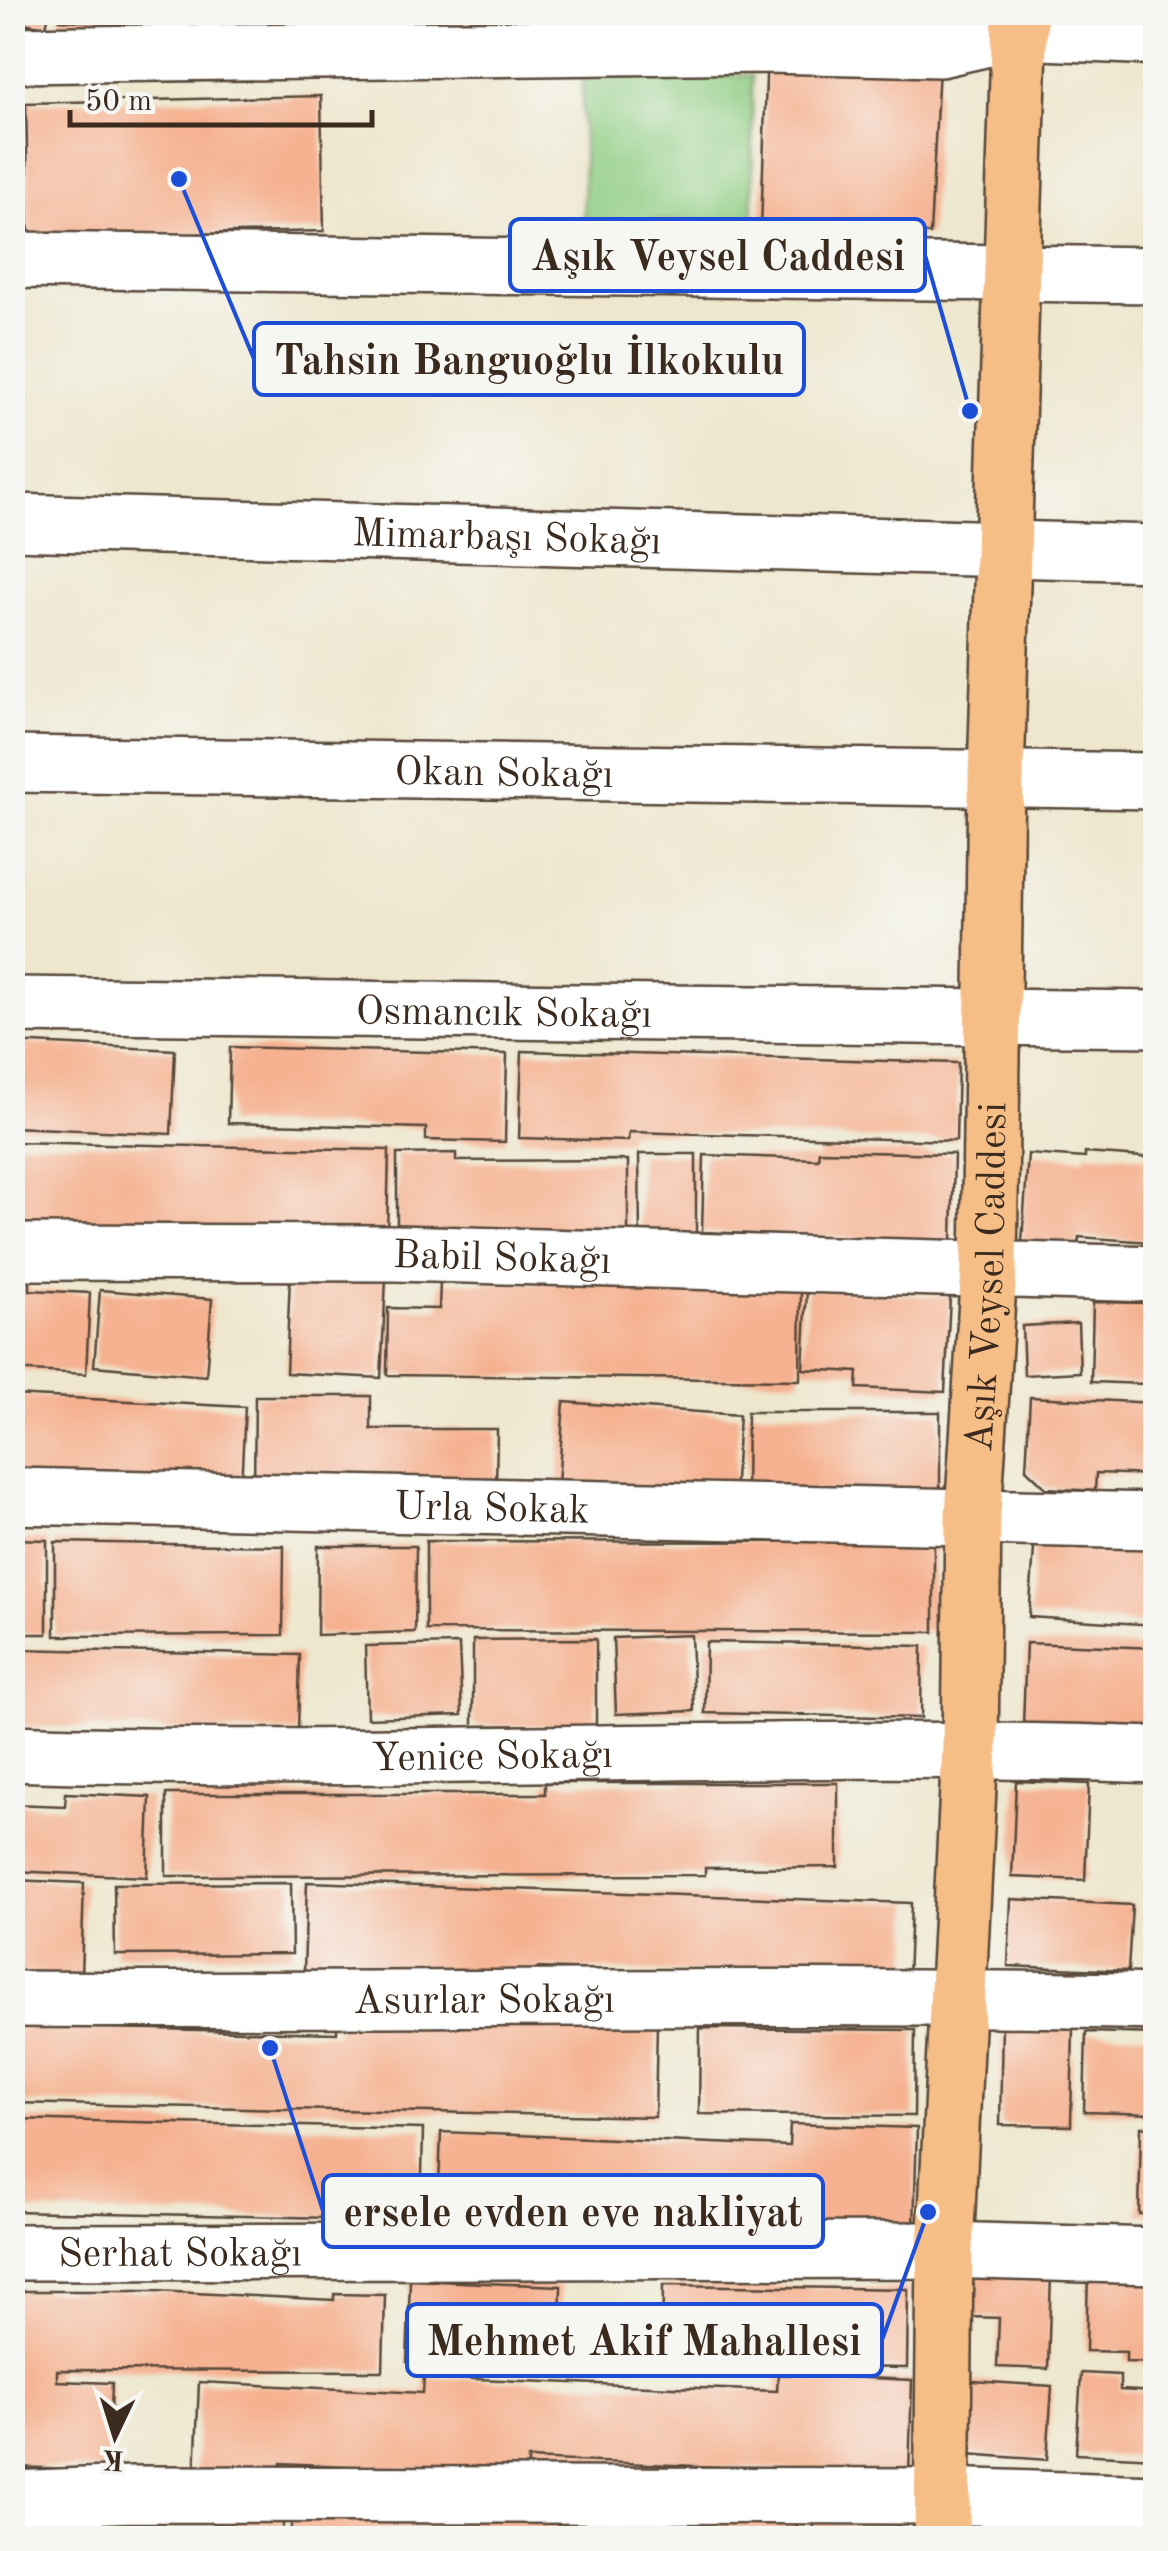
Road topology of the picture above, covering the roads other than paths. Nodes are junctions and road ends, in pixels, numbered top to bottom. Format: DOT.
graph roads {
  1 [pos="1020,22"];
  2 [pos="1156,37"];
  3 [pos="12,55"];
  4 [pos="12,260"];
  5 [pos="1012,271"];
  6 [pos="1156,275"];
  7 [pos="12,522"];
  8 [pos="1002,549"];
  9 [pos="1156,553"];
  10 [pos="12,764"];
  11 [pos="996,777"];
  12 [pos="1156,781"];
  13 [pos="12,1005"];
  14 [pos="996,1014"];
  15 [pos="1156,1019"];
  16 [pos="12,1252"];
  17 [pos="989,1269"];
  18 [pos="1156,1274"];
  19 [pos="12,1496"];
  20 [pos="973,1515"];
  21 [pos="1156,1520"];
  22 [pos="970,1748"];
  23 [pos="12,1753"];
  24 [pos="1156,1755"];
  25 [pos="958,1996"];
  26 [pos="12,1999"];
  27 [pos="1156,2002"];
  28 [pos="945,2250"];
  29 [pos="12,2252"];
  30 [pos="1156,2256"];
  31 [pos="12,2499"];
  32 [pos="1156,2503"];
  33 [pos="943,2517"];
  1 -- 2 [label="street"];
  1 -- 3 [label="street"];
  1 -- 5 [label="main road, Aşık Veysel Caddesi"];
  4 -- 5 [label="street"];
  5 -- 6 [label="street"];
  5 -- 8 [label="main road, Aşık Veysel Caddesi"];
  7 -- 8 [label="street, Mimarbaşı Sokağı"];
  8 -- 9 [label="street, Mimarbaşı Sokağı"];
  8 -- 11 [label="main road, Aşık Veysel Caddesi"];
  10 -- 11 [label="street, Okan Sokağı"];
  11 -- 12 [label="street, Okan Sokağı"];
  11 -- 14 [label="main road, Aşık Veysel Caddesi"];
  13 -- 14 [label="street, Osmancık Sokağı"];
  14 -- 15 [label="street, Osmancık Sokağı"];
  14 -- 17 [label="main road, Aşık Veysel Caddesi"];
  16 -- 17 [label="street, Babil Sokağı"];
  17 -- 18 [label="street, Babil Sokağı"];
  17 -- 20 [label="main road, Aşık Veysel Caddesi"];
  19 -- 20 [label="street, Urla Sokak"];
  20 -- 21 [label="street, Urla Sokak"];
  20 -- 22 [label="main road, Aşık Veysel Caddesi"];
  22 -- 23 [label="street, Yenice Sokağı"];
  22 -- 24 [label="street, Yenice Sokağı"];
  22 -- 25 [label="main road, Aşık Veysel Caddesi"];
  25 -- 26 [label="street, Asurlar Sokağı"];
  25 -- 27 [label="street, Asurlar Sokağı"];
  25 -- 28 [label="main road, Aşık Veysel Caddesi"];
  28 -- 29 [label="street, Serhat Sokağı"];
  28 -- 30 [label="street, Serhat Sokağı"];
  28 -- 33 [label="main road, Aşık Veysel Caddesi"];
  31 -- 33 [label="street"];
  32 -- 33 [label="street"];
}
